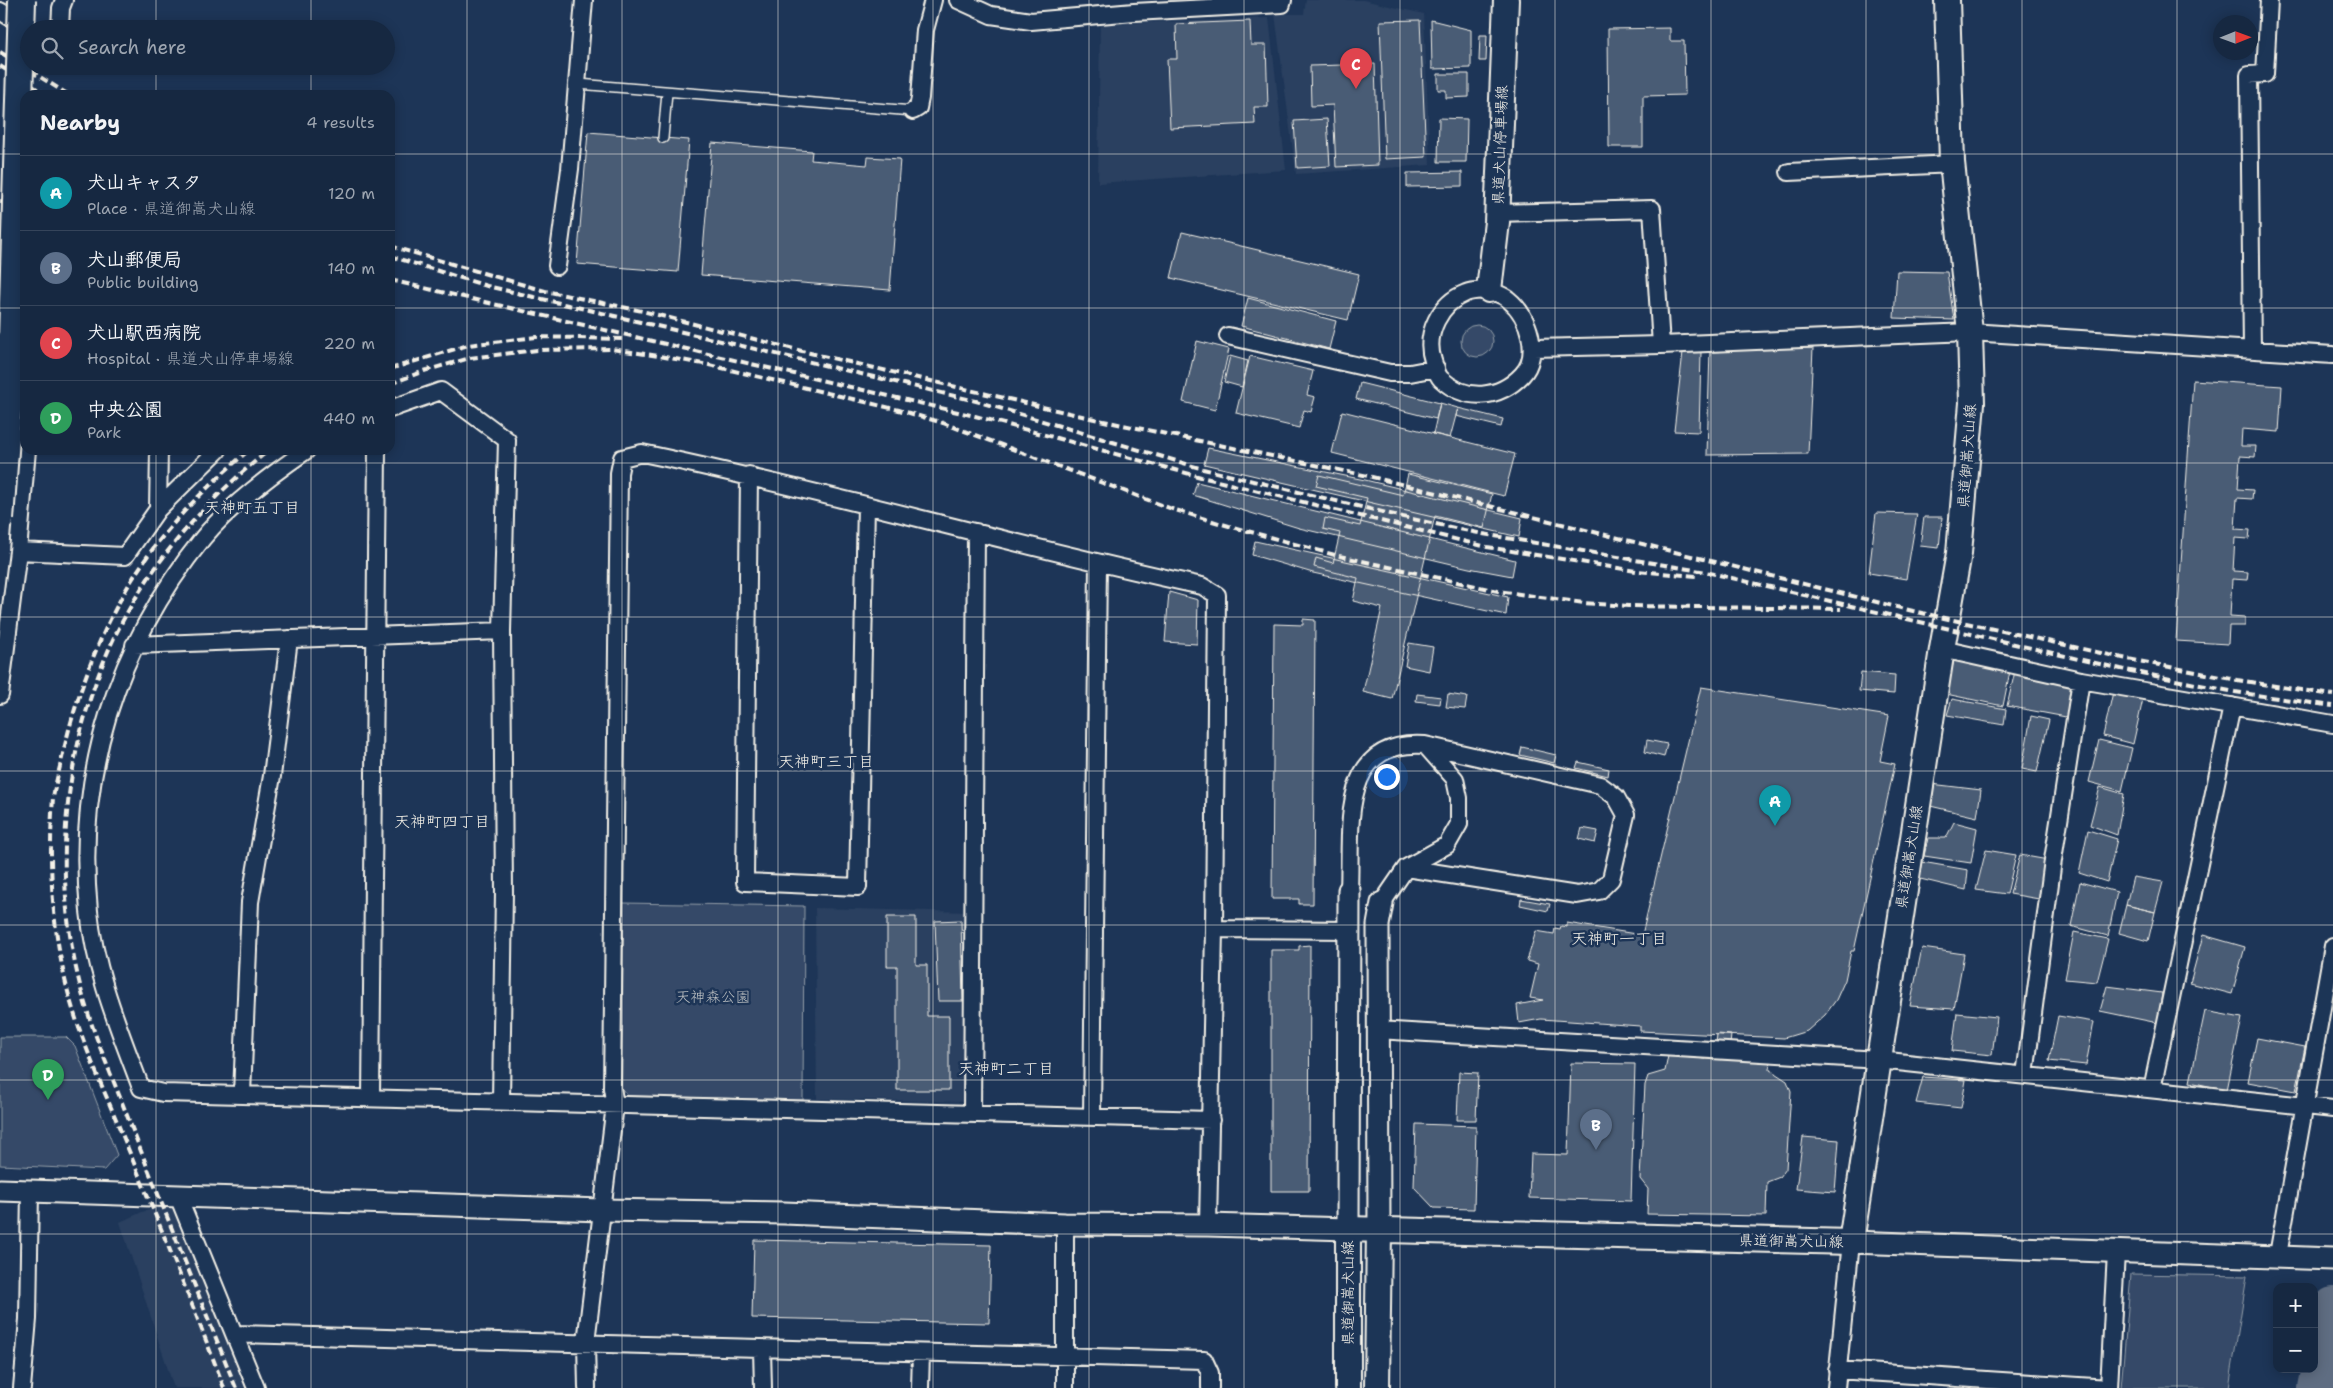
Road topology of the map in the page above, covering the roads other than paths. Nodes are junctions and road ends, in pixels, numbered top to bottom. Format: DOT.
graph roads {
  1 [pos="22,0"];
  2 [pos="584,0"];
  3 [pos="933,0"];
  4 [pos="958,0"];
  5 [pos="1283,0"];
  6 [pos="1506,0"];
  7 [pos="1947,0"];
  8 [pos="2269,0"];
  9 [pos="61,3"];
  10 [pos="0,11"];
  11 [pos="21,20"];
  12 [pos="60,20"];
  13 [pos="20,23"];
  14 [pos="20,67"];
  15 [pos="578,84"];
  16 [pos="667,92"];
  17 [pos="913,111"];
  18 [pos="663,138"];
  19 [pos="1953,164"];
  20 [pos="1789,172"];
  21 [pos="1498,213"];
  22 [pos="0,243"];
  23 [pos="20,244"];
  24 [pos="557,266"];
  25 [pos="1489,290"];
  26 [pos="1970,332"];
  27 [pos="1228,336"];
  28 [pos="1661,345"];
  29 [pos="1533,348"];
  30 [pos="2252,350"];
  31 [pos="2333,355"];
  32 [pos="1436,368"];
  33 [pos="395,407"];
  34 [pos="27,455"];
  35 [pos="159,455"];
  36 [pos="213,455"];
  37 [pos="299,455"];
  38 [pos="377,455"];
  39 [pos="749,475"];
  40 [pos="866,506"];
  41 [pos="158,509"];
  42 [pos="0,519"];
  43 [pos="976,532"];
  44 [pos="18,551"];
  45 [pos="1098,564"];
  46 [pos="502,631"];
  47 [pos="375,634"];
  48 [pos="289,639"];
  49 [pos="134,645"];
  50 [pos="1942,649"];
  51 [pos="2081,680"];
  52 [pos="0,694"];
  53 [pos="2232,706"];
  54 [pos="2333,724"];
  55 [pos="1425,745"];
  56 [pos="1406,868"];
  57 [pos="1349,890"];
  58 [pos="1382,902"];
  59 [pos="1214,929"];
  60 [pos="1350,930"];
  61 [pos="2333,946"];
  62 [pos="1377,1030"];
  63 [pos="1879,1060"];
  64 [pos="2025,1075"];
  65 [pos="2152,1089"];
  66 [pos="242,1094"];
  67 [pos="371,1097"];
  68 [pos="501,1102"];
  69 [pos="615,1105"];
  70 [pos="2308,1106"];
  71 [pos="2333,1108"];
  72 [pos="972,1114"];
  73 [pos="1092,1117"];
  74 [pos="1210,1120"];
  75 [pos="0,1190"];
  76 [pos="30,1190"];
  77 [pos="178,1196"];
  78 [pos="602,1210"];
  79 [pos="1065,1224"];
  80 [pos="1208,1225"];
  81 [pos="1348,1229"];
  82 [pos="1379,1230"];
  83 [pos="1851,1242"];
  84 [pos="2116,1252"];
  85 [pos="2278,1255"];
  86 [pos="2333,1259"];
  87 [pos="236,1334"];
  88 [pos="586,1342"];
  89 [pos="762,1349"];
  90 [pos="921,1354"];
  91 [pos="1065,1357"];
  92 [pos="1837,1370"];
  93 [pos="1974,1383"];
  94 [pos="22,1388"];
  95 [pos="256,1388"];
  96 [pos="587,1388"];
  97 [pos="763,1388"];
  98 [pos="920,1388"];
  99 [pos="1065,1388"];
  100 [pos="1210,1388"];
  101 [pos="1348,1388"];
  102 [pos="1377,1388"];
  103 [pos="1836,1388"];
  104 [pos="2109,1388"];
  1 -- 11 [label="main road, bridge"];
  2 -- 15 [label="street"];
  3 -- 17 [label="street"];
  4 -- 5 [label="street"];
  6 -- 21 [label="main road, 県道犬山停車場線"];
  7 -- 19 [label="main road, 県道御嵩犬山線"];
  8 -- 30 [label="street"];
  9 -- 12 [label="street"];
  10 -- 13 [label="street"];
  14 -- 42 [label="main road, bridge"];
  15 -- 16 [label="lane"];
  15 -- 24 [label="street"];
  16 -- 17 [label="lane"];
  16 -- 18 [label="lane"];
  19 -- 20 [label="street"];
  19 -- 26 [label="main road, 県道御嵩犬山線"];
  21 -- 25 [label="main road, 県道犬山停車場線"];
  21 -- 28 [label="street"];
  22 -- 23 [label="street"];
  25 -- 29 [label="street"];
  25 -- 32 [label="street"];
  26 -- 28 [label="street"];
  26 -- 30 [label="street"];
  26 -- 50 [label="main road, 県道御嵩犬山線"];
  27 -- 32 [label="street"];
  28 -- 29 [label="street"];
  29 -- 32 [label="street"];
  30 -- 31 [label="street"];
  33 -- 46 [label="street"];
  34 -- 44 [label="street"];
  35 -- 41 [label="street"];
  36 -- 41 [label="street"];
  37 -- 49 [label="street"];
  38 -- 47 [label="street"];
  39 -- 40 [label="street"];
  39 -- 40 [label="street"];
  39 -- 69 [label="street"];
  40 -- 43 [label="street"];
  41 -- 44 [label="street"];
  43 -- 45 [label="street"];
  43 -- 72 [label="street"];
  44 -- 52 [label="street"];
  45 -- 59 [label="street"];
  45 -- 73 [label="street"];
  46 -- 47 [label="street"];
  46 -- 68 [label="street"];
  47 -- 48 [label="street"];
  47 -- 67 [label="street"];
  48 -- 49 [label="street"];
  48 -- 66 [label="street"];
  49 -- 66 [label="street"];
  50 -- 51 [label="street"];
  50 -- 63 [label="main road, 県道御嵩犬山線"];
  51 -- 53 [label="street"];
  51 -- 64 [label="street"];
  53 -- 54 [label="street"];
  53 -- 65 [label="street"];
  55 -- 56 [label="street"];
  55 -- 56 [label="street"];
  55 -- 57 [label="street"];
  56 -- 58 [label="street"];
  57 -- 60 [label="street"];
  58 -- 62 [label="street"];
  59 -- 60 [label="street"];
  59 -- 74 [label="street"];
  60 -- 81 [label="street"];
  61 -- 70 [label="street"];
  62 -- 63 [label="street"];
  62 -- 82 [label="street"];
  63 -- 64 [label="street"];
  63 -- 83 [label="main road, 県道御嵩犬山線"];
  64 -- 65 [label="street"];
  65 -- 70 [label="street"];
  66 -- 67 [label="street"];
  67 -- 68 [label="street"];
  68 -- 69 [label="street"];
  69 -- 72 [label="street"];
  69 -- 78 [label="street"];
  70 -- 71 [label="street"];
  70 -- 85 [label="street"];
  72 -- 73 [label="street"];
  73 -- 74 [label="street"];
  74 -- 80 [label="street"];
  75 -- 76 [label="street"];
  76 -- 77 [label="street"];
  76 -- 94 [label="street"];
  77 -- 78 [label="street"];
  77 -- 87 [label="street"];
  78 -- 79 [label="street"];
  78 -- 88 [label="street"];
  79 -- 80 [label="street"];
  79 -- 91 [label="street"];
  80 -- 81 [label="street"];
  81 -- 82 [label="main road, 県道御嵩犬山線"];
  81 -- 101 [label="main road, 県道御嵩犬山線"];
  82 -- 83 [label="main road, 県道御嵩犬山線"];
  82 -- 102 [label="main road, 県道御嵩犬山線"];
  83 -- 84 [label="street"];
  83 -- 92 [label="street"];
  84 -- 85 [label="street"];
  84 -- 104 [label="street"];
  85 -- 86 [label="street"];
  87 -- 88 [label="street"];
  87 -- 95 [label="street"];
  88 -- 89 [label="street"];
  88 -- 96 [label="street"];
  89 -- 90 [label="street"];
  89 -- 97 [label="street"];
  90 -- 91 [label="street"];
  90 -- 98 [label="street"];
  91 -- 99 [label="street"];
  91 -- 100 [label="street"];
  92 -- 93 [label="street"];
  92 -- 103 [label="street"];
  93 -- 104 [label="street"];
}
